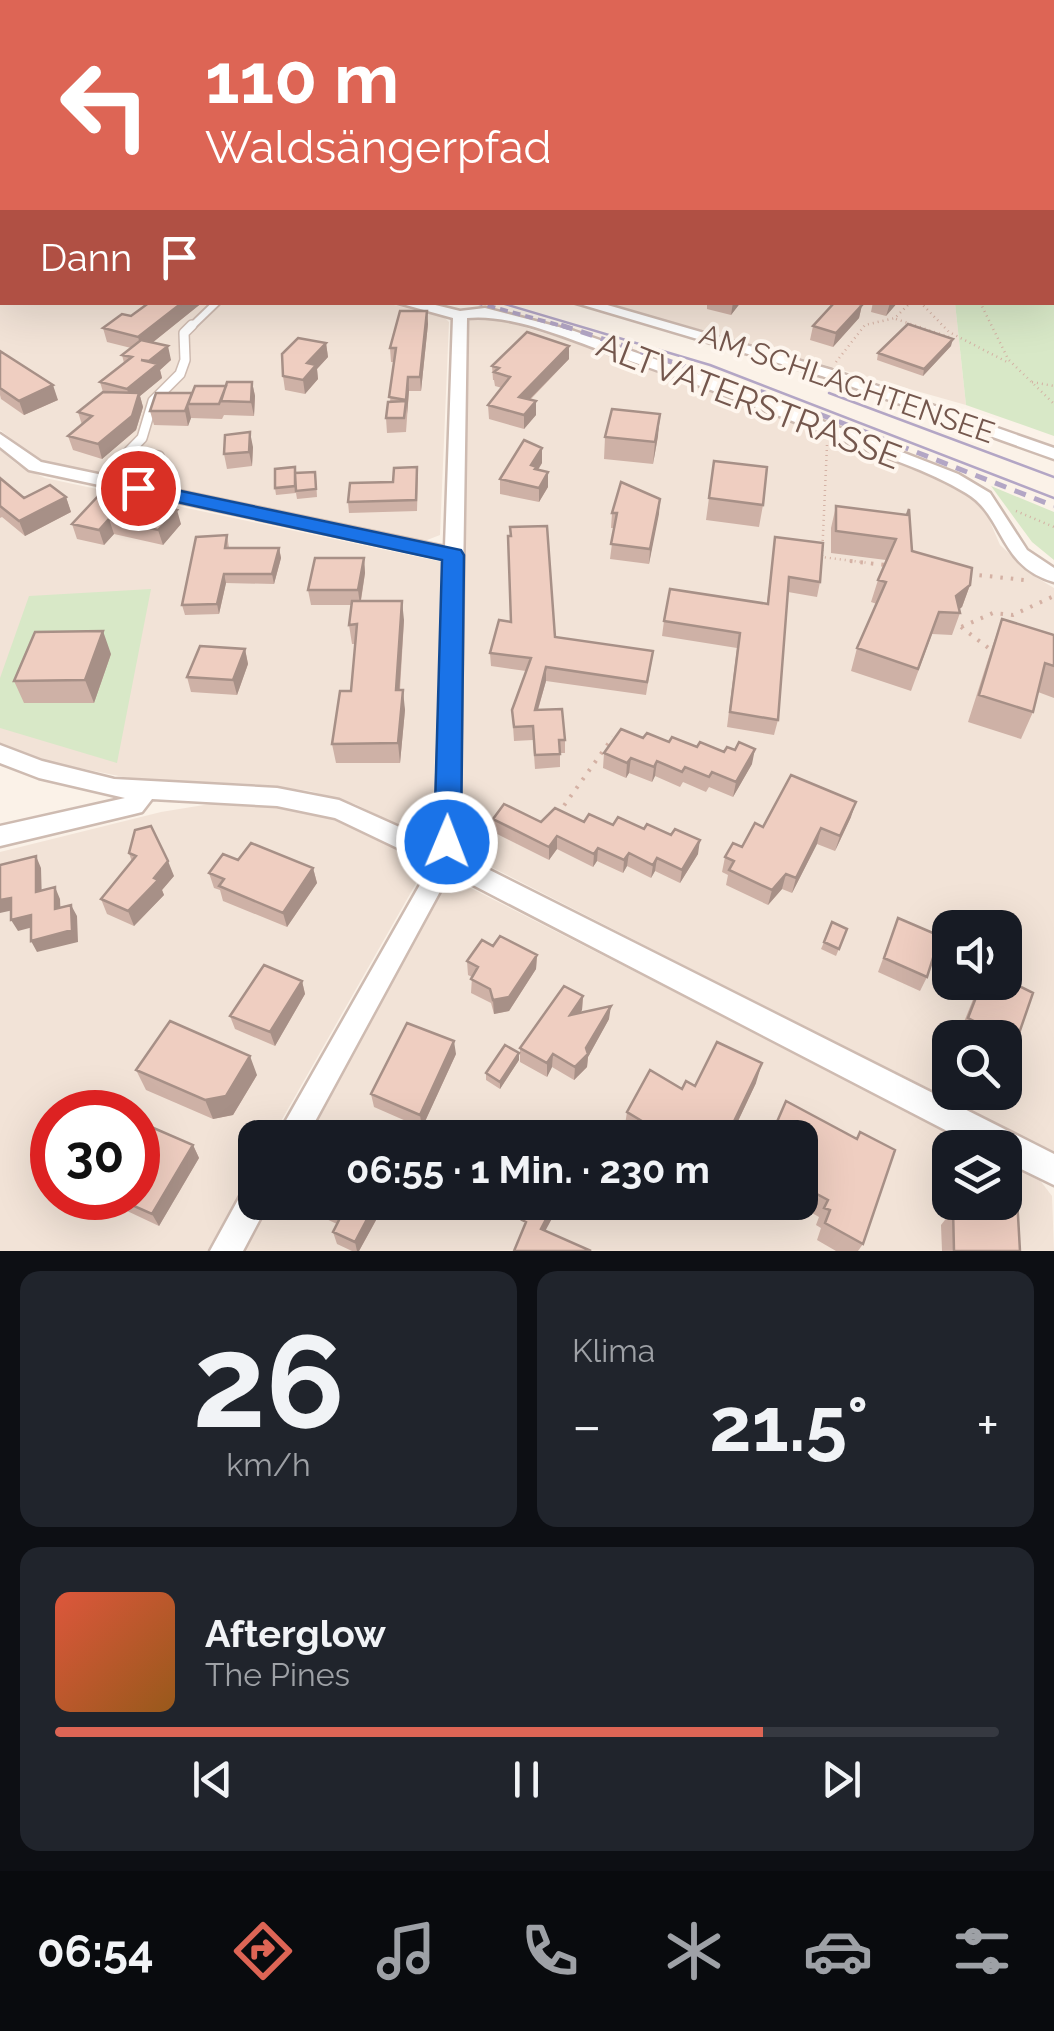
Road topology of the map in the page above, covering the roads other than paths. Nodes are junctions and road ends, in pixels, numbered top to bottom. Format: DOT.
graph roads {
  1 [pos="215,305"];
  2 [pos="415,305"];
  3 [pos="597,305"];
  4 [pos="460,315"];
  5 [pos="0,439"];
  6 [pos="128,453"];
  7 [pos="1054,454"];
  8 [pos="159,456"];
  9 [pos="101,480"];
  10 [pos="453,555"];
  11 [pos="1054,576"];
  12 [pos="0,754"];
  13 [pos="144,792"];
  14 [pos="0,836"];
  15 [pos="443,858"];
  16 [pos="300,1120"];
  17 [pos="1054,1170"];
  18 [pos="244,1220"];
  19 [pos="226,1251"];
  1 -- 6 [label="lane"];
  2 -- 4 [label="street, ALTVATERSTRASSE"];
  3 -- 7 [label="street, AM SCHLACHTENSEE"];
  4 -- 10 [label="street"];
  4 -- 11 [label="street, ALTVATERSTRASSE"];
  5 -- 9 [label="street"];
  6 -- 8 [label="lane"];
  6 -- 9 [label="lane"];
  9 -- 10 [label="street"];
  10 -- 15 [label="street"];
  12 -- 13 [label="street"];
  13 -- 14 [label="street"];
  13 -- 15 [label="street"];
  15 -- 16 [label="street"];
  15 -- 17 [label="street"];
  18 -- 19 [label="street"];
}
